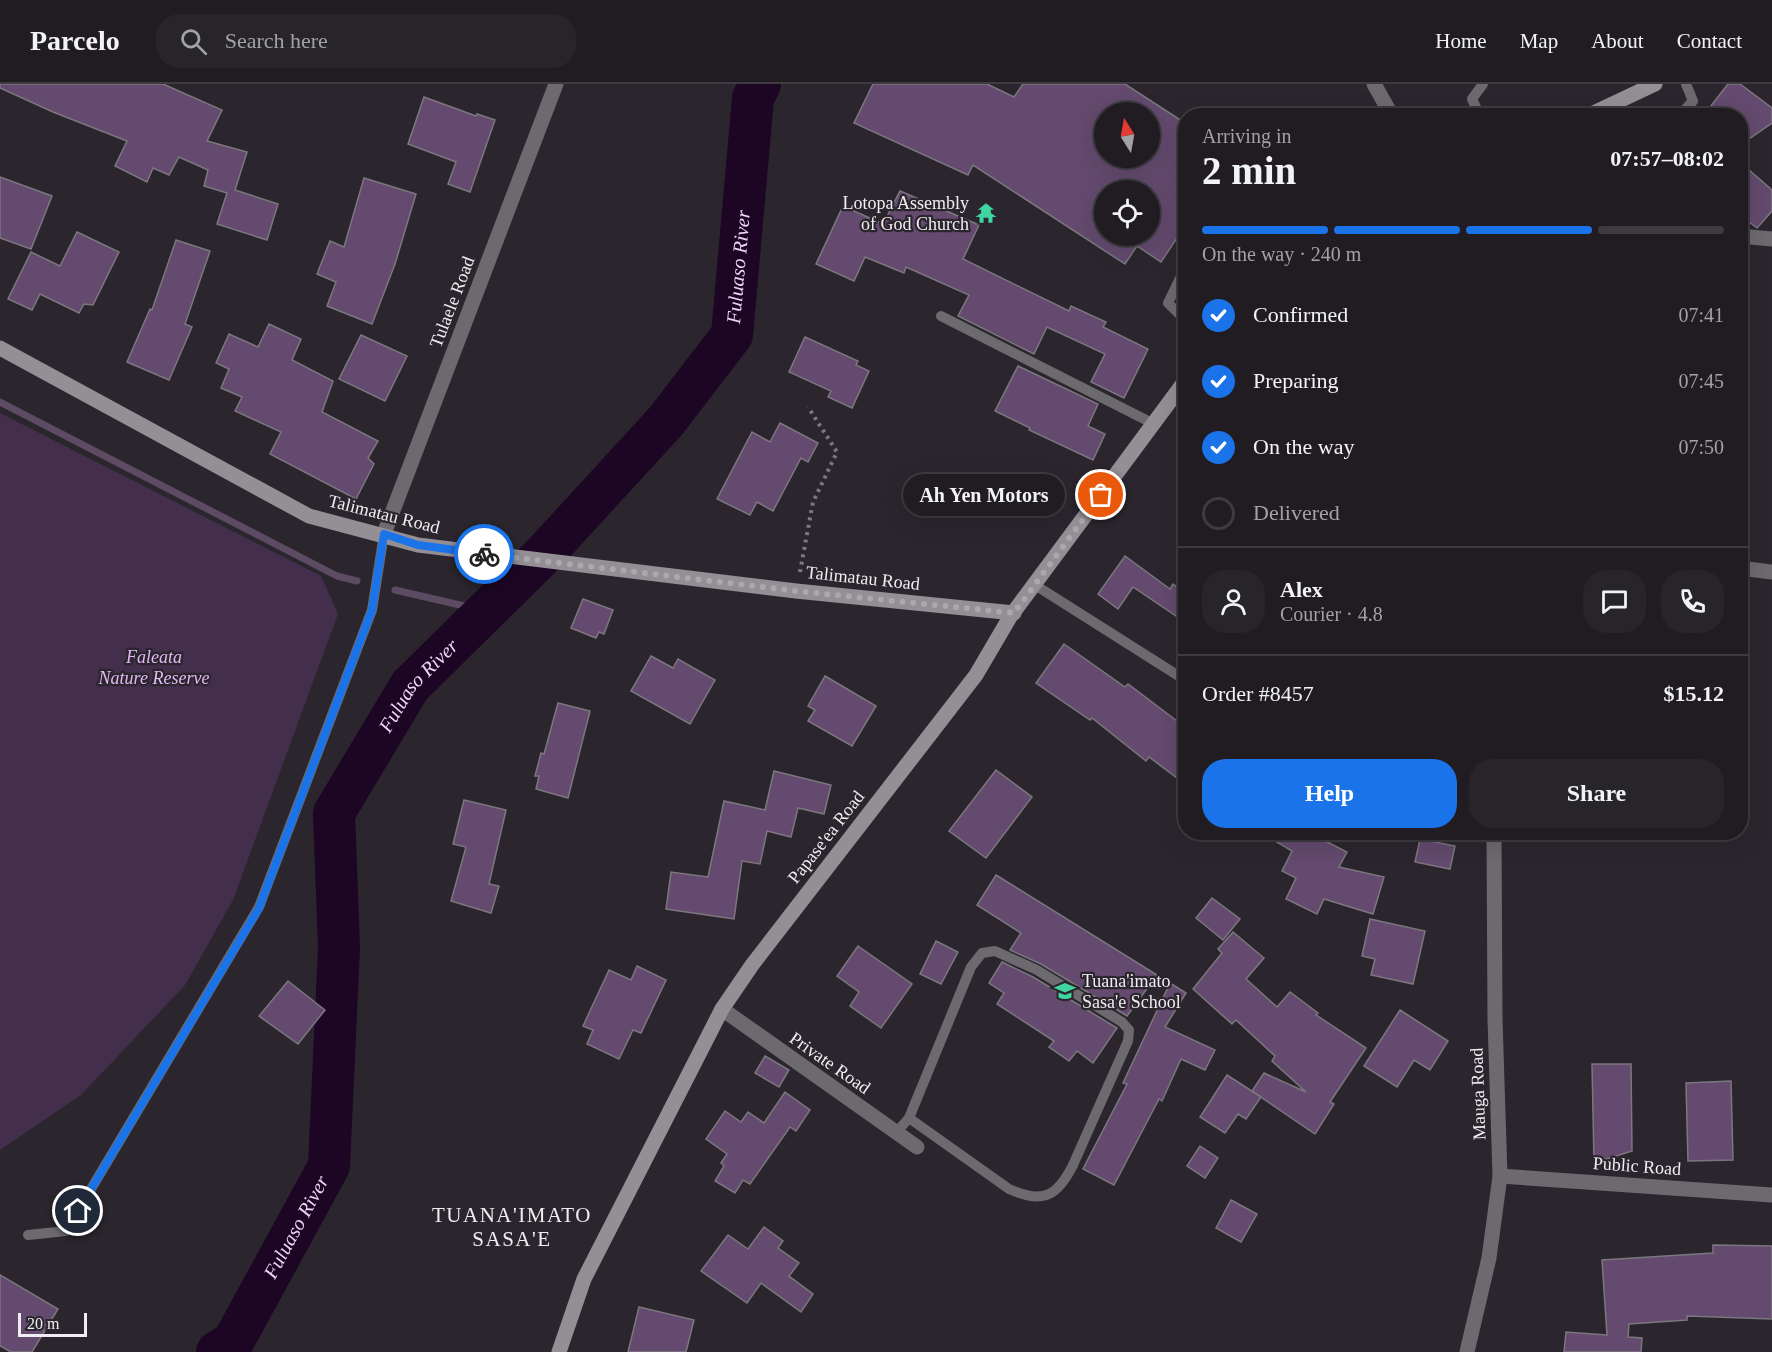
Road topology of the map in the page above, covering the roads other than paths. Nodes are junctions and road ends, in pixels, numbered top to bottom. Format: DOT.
graph roads {
  1 [pos="556,84"];
  2 [pos="1374,84"];
  3 [pos="1483,84"];
  4 [pos="1653,84"];
  5 [pos="1686,84"];
  6 [pos="1388,108"];
  7 [pos="1476,108"];
  8 [pos="1614,108"];
  9 [pos="1686,108"];
  10 [pos="1748,237"];
  11 [pos="1772,239"];
  12 [pos="1178,282"];
  13 [pos="1178,313"];
  14 [pos="941,316"];
  15 [pos="0,348"];
  16 [pos="1178,391"];
  17 [pos="1154,424"];
  18 [pos="384,534"];
  19 [pos="1748,569"];
  20 [pos="1772,572"];
  21 [pos="1035,585"];
  22 [pos="1014,613"];
  23 [pos="1178,676"];
  24 [pos="1494,840"];
  25 [pos="722,1009"];
  26 [pos="909,1118"];
  27 [pos="896,1133"];
  28 [pos="917,1147"];
  29 [pos="1500,1176"];
  30 [pos="1772,1195"];
  31 [pos="28,1235"];
  32 [pos="559,1352"];
  33 [pos="1467,1352"];
  1 -- 18 [label="street, Tulaele Road"];
  2 -- 6 [label="street"];
  3 -- 7 [label="lane"];
  4 -- 8 [label="main road"];
  5 -- 9 [label="lane"];
  10 -- 11 [label="street"];
  12 -- 13 [label="lane"];
  14 -- 17 [label="lane"];
  15 -- 18 [label="main road, Talimatau Road"];
  16 -- 17 [label="main road, Papase'ea Road"];
  17 -- 21 [label="main road, Papase'ea Road"];
  18 -- 22 [label="main road, Talimatau Road"];
  18 -- 31 [label="lane"];
  19 -- 20 [label="street"];
  21 -- 22 [label="main road, Papase'ea Road"];
  21 -- 23 [label="lane"];
  22 -- 25 [label="main road, Papase'ea Road"];
  24 -- 29 [label="street, Mauga Road"];
  25 -- 27 [label="street, Private Road"];
  25 -- 32 [label="main road, Papase'ea Road"];
  26 -- 26 [label="lane"];
  26 -- 27 [label="lane"];
  27 -- 28 [label="street, Private Road"];
  29 -- 30 [label="street, Public Road"];
  29 -- 33 [label="street, Mauga Road"];
}
